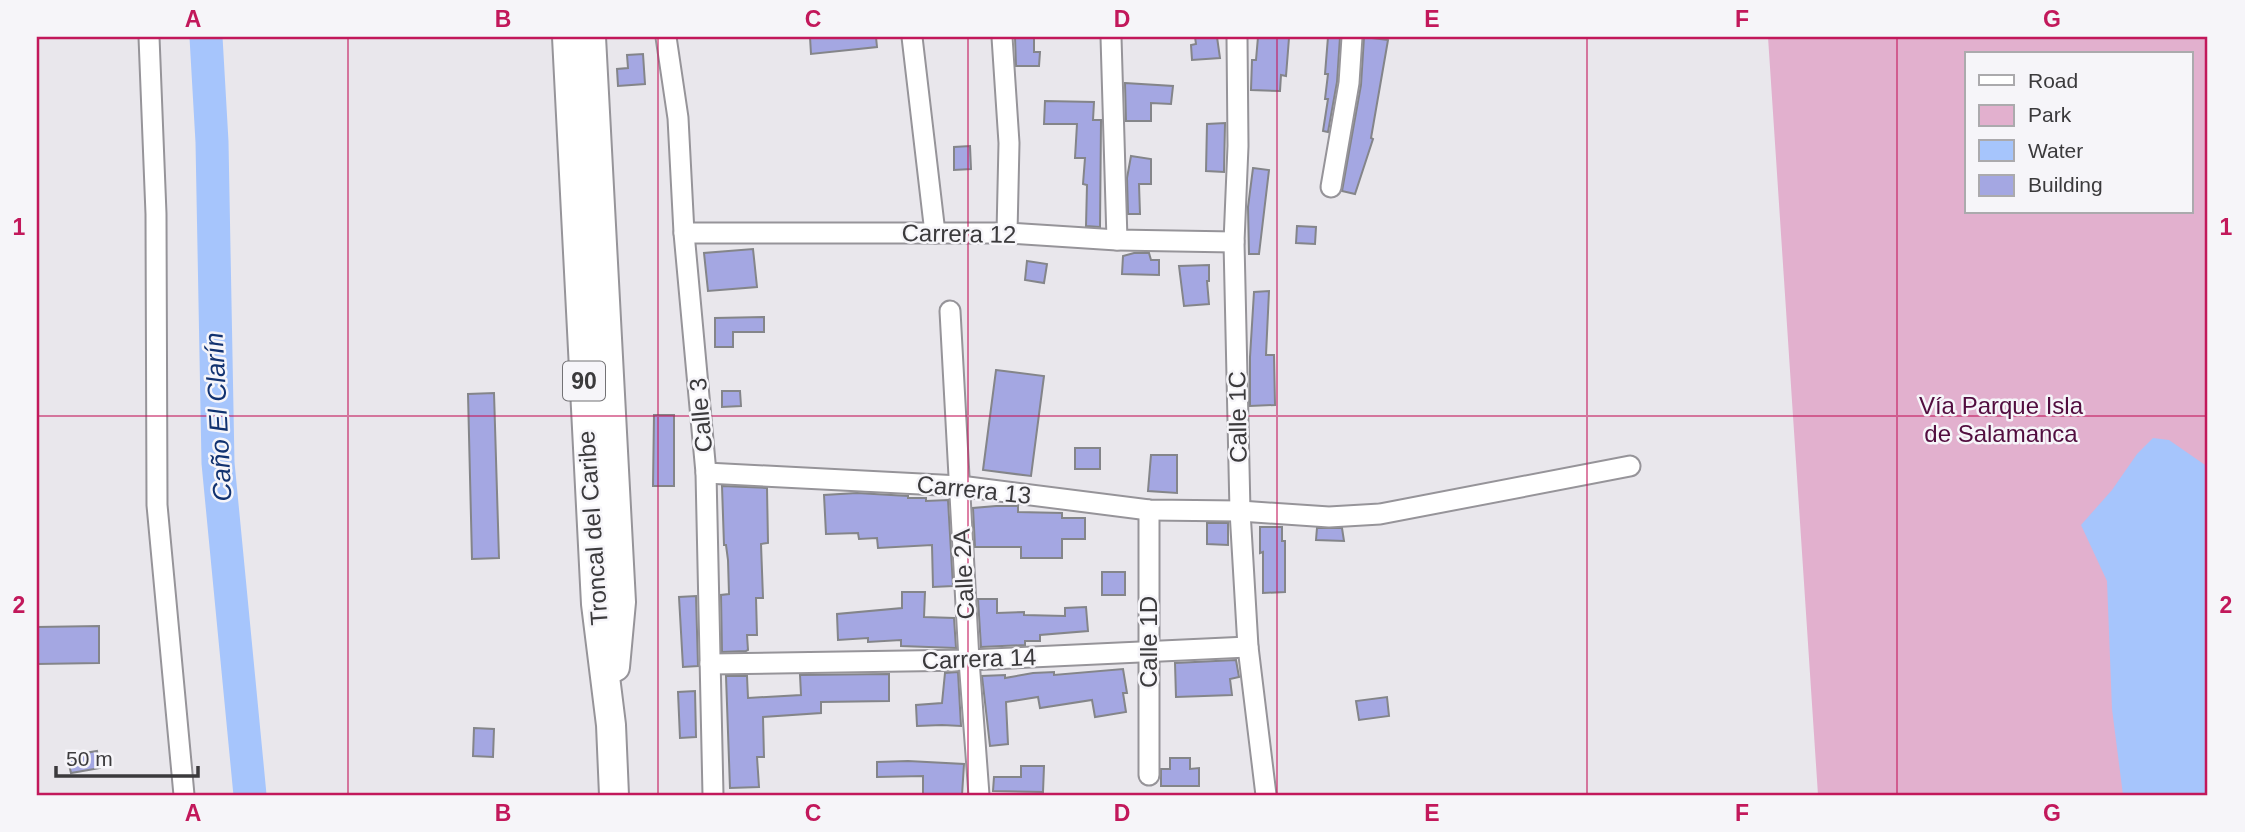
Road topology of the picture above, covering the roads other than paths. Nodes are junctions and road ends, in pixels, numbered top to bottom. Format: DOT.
graph roads {
  1 [pos="149,37"];
  2 [pos="567,37"];
  3 [pos="591,37"];
  4 [pos="666,37"];
  5 [pos="912,37"];
  6 [pos="1002,37"];
  7 [pos="1111,37"];
  8 [pos="1237,37"];
  9 [pos="1352,37"];
  10 [pos="1331,187"];
  11 [pos="684,233"];
  12 [pos="935,233"];
  13 [pos="1007,233"];
  14 [pos="1117,240"];
  15 [pos="1234,242"];
  16 [pos="950,311"];
  17 [pos="1630,466"];
  18 [pos="706,473"];
  19 [pos="960,486"];
  20 [pos="1149,510"];
  21 [pos="1240,511"];
  22 [pos="1248,647"];
  23 [pos="1148,651"];
  24 [pos="969,660"];
  25 [pos="710,664"];
  26 [pos="611,725"];
  27 [pos="1149,775"];
  28 [pos="184,795"];
  29 [pos="614,795"];
  30 [pos="713,795"];
  31 [pos="979,795"];
  32 [pos="1266,795"];
  1 -- 28 [label="street"];
  2 -- 26 [label="highway, Troncal del Caribe / 90"];
  3 -- 26 [label="highway, Troncal del Caribe / 90"];
  4 -- 11 [label="street, Calle 3"];
  5 -- 12 [label="street"];
  6 -- 13 [label="street"];
  7 -- 14 [label="street"];
  8 -- 15 [label="street, Calle 1C"];
  9 -- 10 [label="street"];
  11 -- 12 [label="street, Carrera 12"];
  11 -- 18 [label="street, Calle 3"];
  12 -- 13 [label="street, Carrera 12"];
  13 -- 14 [label="street, Carrera 12"];
  14 -- 15 [label="street, Carrera 12"];
  15 -- 21 [label="street, Calle 1C"];
  16 -- 19 [label="street, Calle 2A"];
  17 -- 21 [label="street, Carrera 13"];
  18 -- 19 [label="street, Carrera 13"];
  18 -- 25 [label="street, Calle 3"];
  19 -- 20 [label="street, Carrera 13"];
  19 -- 24 [label="street, Calle 2A"];
  20 -- 21 [label="street, Carrera 13"];
  20 -- 23 [label="street, Calle 1D"];
  21 -- 22 [label="street, Calle 1C"];
  22 -- 23 [label="street, Carrera 14"];
  22 -- 32 [label="street, Calle 1C"];
  23 -- 24 [label="street, Carrera 14"];
  23 -- 27 [label="street, Calle 1D"];
  24 -- 25 [label="street, Carrera 14"];
  24 -- 31 [label="street, Calle 2A"];
  25 -- 30 [label="street, Calle 3"];
  26 -- 29 [label="highway, Troncal del Caribe / 90"];
}
